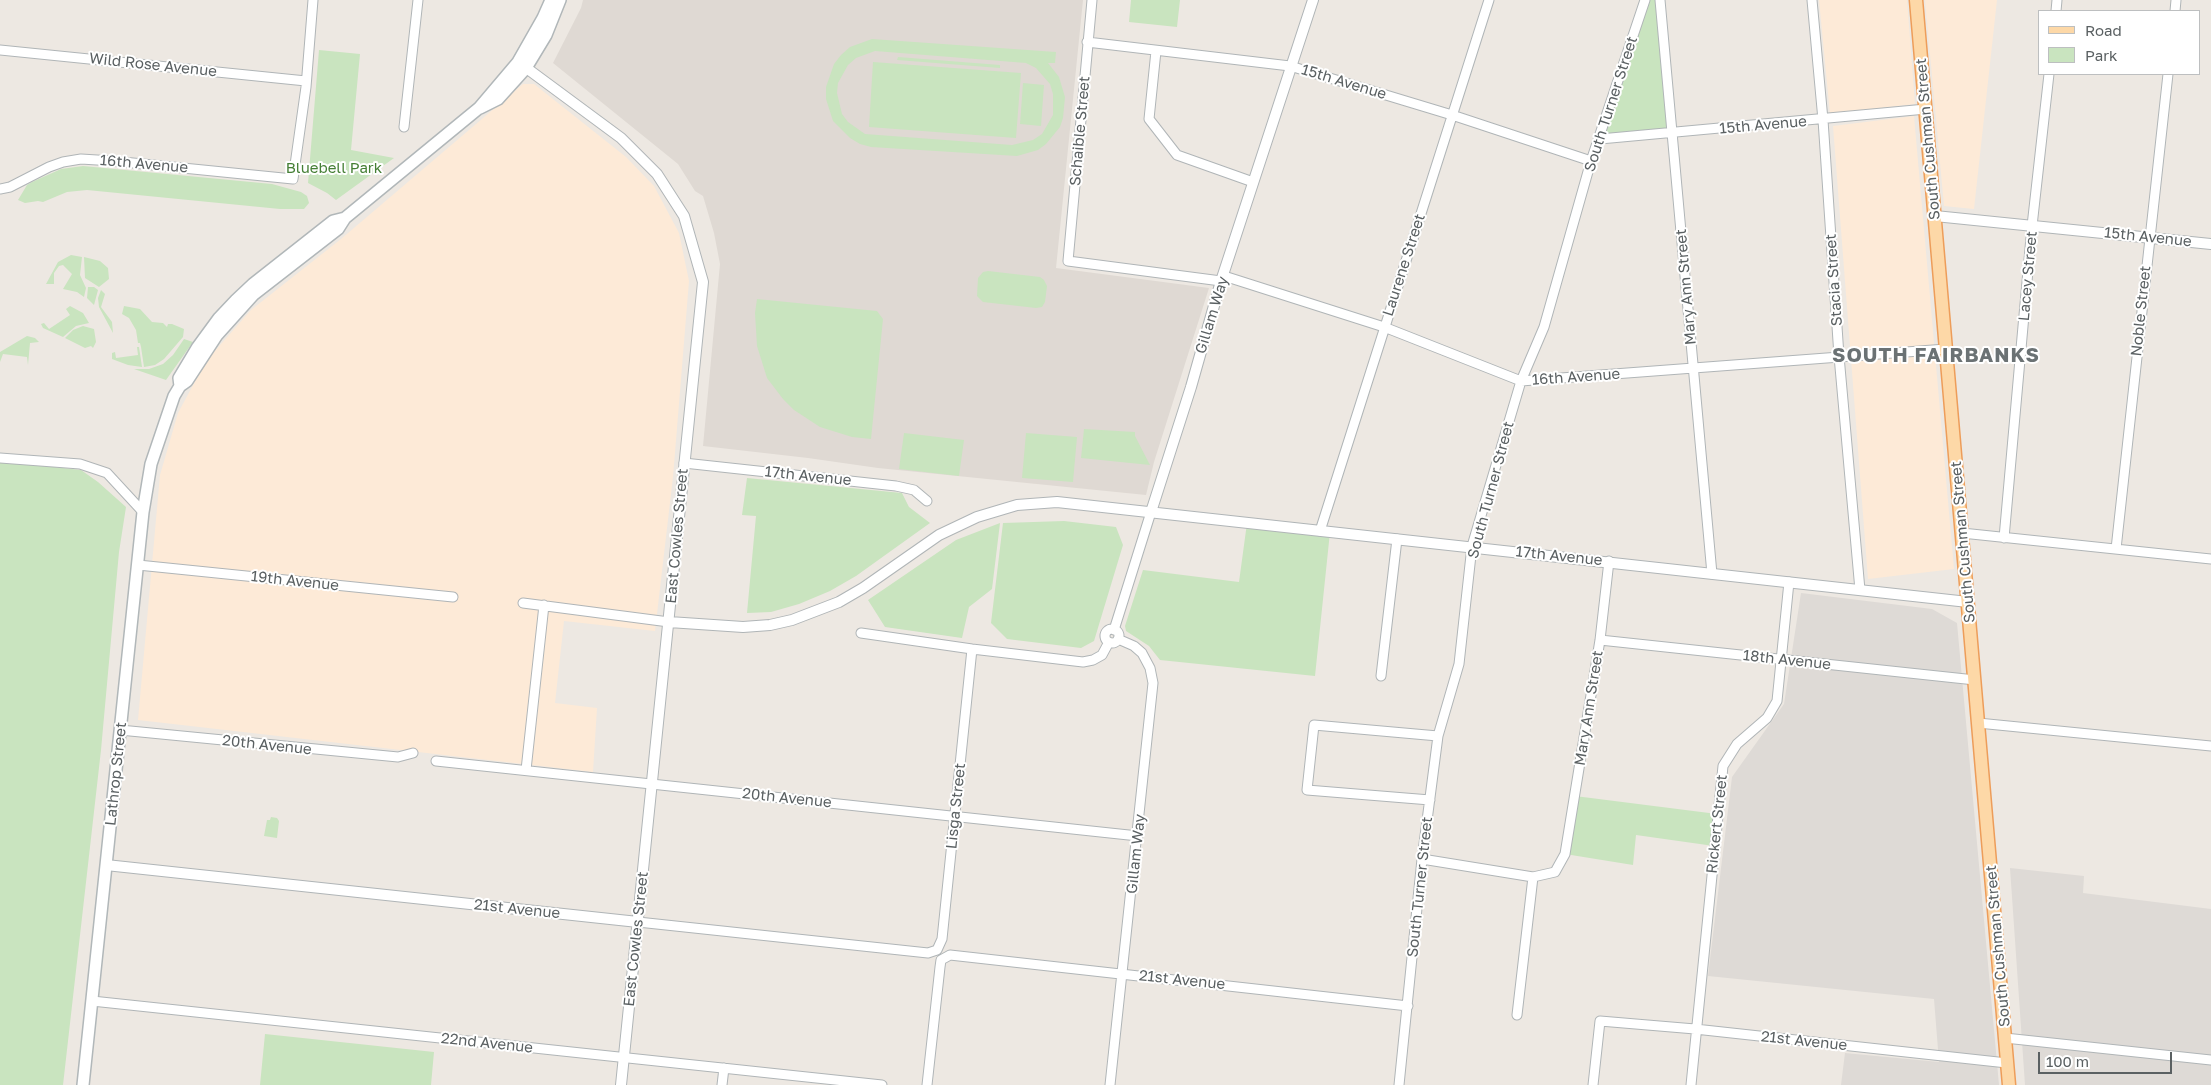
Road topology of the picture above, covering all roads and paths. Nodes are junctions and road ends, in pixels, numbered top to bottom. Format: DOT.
graph roads {
  1 [pos="313,0"];
  2 [pos="418,0"];
  3 [pos="550,0"];
  4 [pos="560,0"];
  5 [pos="1092,0"];
  6 [pos="1313,0"];
  7 [pos="1489,0"];
  8 [pos="1645,0"];
  9 [pos="1660,0"];
  10 [pos="1812,0"];
  11 [pos="1916,0"];
  12 [pos="1087,42"];
  13 [pos="0,50"];
  14 [pos="1156,51"];
  15 [pos="522,65"];
  16 [pos="1290,66"];
  17 [pos="2049,75"];
  18 [pos="2168,75"];
  19 [pos="306,81"];
  20 [pos="1926,110"];
  21 [pos="1452,115"];
  22 [pos="1823,120"];
  23 [pos="404,127"];
  24 [pos="1673,132"];
  25 [pos="1600,139"];
  26 [pos="1591,161"];
  27 [pos="1253,182"];
  28 [pos="0,189"];
  29 [pos="1935,216"];
  30 [pos="2032,226"];
  31 [pos="2149,238"];
  32 [pos="2211,244"];
  33 [pos="1068,261"];
  34 [pos="1222,278"];
  35 [pos="1384,327"];
  36 [pos="1946,349"];
  37 [pos="1839,356"];
  38 [pos="1693,368"];
  39 [pos="1521,381"];
  40 [pos="0,458"];
  41 [pos="684,463"];
  42 [pos="927,502"];
  43 [pos="143,512"];
  44 [pos="1151,512"];
  45 [pos="1320,531"];
  46 [pos="1962,533"];
  47 [pos="2004,538"];
  48 [pos="1397,539"];
  49 [pos="1472,546"];
  50 [pos="2116,549"];
  51 [pos="2211,559"];
  52 [pos="1609,561"];
  53 [pos="138,564"];
  54 [pos="1712,574"];
  55 [pos="1789,582"];
  56 [pos="1860,590"];
  57 [pos="453,596"];
  58 [pos="1968,602"];
  59 [pos="523,603"];
  60 [pos="544,605"];
  61 [pos="669,622"];
  62 [pos="862,633"];
  63 [pos="1600,640"];
  64 [pos="1114,641"];
  65 [pos="972,649"];
  66 [pos="1783,660"];
  67 [pos="1381,676"];
  68 [pos="1974,680"];
  69 [pos="1978,722"];
  70 [pos="120,730"];
  71 [pos="1438,736"];
  72 [pos="2211,746"];
  73 [pos="413,753"];
  74 [pos="436,761"];
  75 [pos="526,770"];
  76 [pos="653,784"];
  77 [pos="1430,800"];
  78 [pos="955,816"];
  79 [pos="1138,836"];
  80 [pos="1422,859"];
  81 [pos="106,865"];
  82 [pos="1533,877"];
  83 [pos="638,922"];
  84 [pos="928,953"];
  85 [pos="1122,974"];
  86 [pos="92,1002"];
  87 [pos="1408,1006"];
  88 [pos="1517,1015"];
  89 [pos="1695,1029"];
  90 [pos="2006,1038"];
  91 [pos="624,1058"];
  92 [pos="2211,1060"];
  93 [pos="2007,1064"];
  94 [pos="724,1068"];
  95 [pos="819,1082"];
  96 [pos="84,1085"];
  97 [pos="621,1085"];
  98 [pos="722,1085"];
  99 [pos="882,1085"];
  100 [pos="927,1085"];
  101 [pos="1110,1085"];
  102 [pos="1399,1085"];
  103 [pos="1593,1085"];
  104 [pos="1691,1085"];
  105 [pos="2009,1085"];
  1 -- 19 [label="street"];
  2 -- 23 [label="street"];
  3 -- 15 [label="main road"];
  4 -- 15 [label="main road"];
  5 -- 12 [label="street, Schaible Street"];
  6 -- 16 [label="street, Gillam Way"];
  7 -- 21 [label="street, Laurene Street"];
  8 -- 25 [label="street, South Turner Street"];
  9 -- 24 [label="street, Mary Ann Street"];
  10 -- 22 [label="street, Stacia Street"];
  11 -- 20 [label="main road, South Cushman Street"];
  12 -- 14 [label="street, 15th Avenue"];
  12 -- 33 [label="street, Schaible Street"];
  13 -- 19 [label="street, Wild Rose Avenue"];
  14 -- 16 [label="street, 15th Avenue"];
  14 -- 27 [label="street"];
  15 -- 41 [label="street, East Cowles Street"];
  15 -- 43 [label="main road, Lathrop Street"];
  16 -- 21 [label="street, 15th Avenue"];
  16 -- 27 [label="street, Gillam Way"];
  17 -- 30 [label="street, Lacey Street"];
  18 -- 31 [label="street, Noble Street"];
  19 -- 28 [label="street, 16th Avenue"];
  20 -- 22 [label="street, 15th Avenue"];
  20 -- 29 [label="main road, South Cushman Street"];
  21 -- 26 [label="street, 15th Avenue"];
  21 -- 35 [label="street, Laurene Street"];
  22 -- 24 [label="street, 15th Avenue"];
  22 -- 37 [label="street, Stacia Street"];
  24 -- 25 [label="street, 15th Avenue"];
  24 -- 38 [label="street, Mary Ann Street"];
  25 -- 26 [label="street, South Turner Street"];
  26 -- 39 [label="street, South Turner Street"];
  27 -- 34 [label="street, Gillam Way"];
  29 -- 30 [label="street, 15th Avenue"];
  29 -- 36 [label="main road, South Cushman Street"];
  30 -- 31 [label="street, 15th Avenue"];
  30 -- 47 [label="street, Lacey Street"];
  31 -- 32 [label="street, 15th Avenue"];
  31 -- 50 [label="street, Noble Street"];
  33 -- 34 [label="street, 16th Avenue"];
  34 -- 35 [label="street, 16th Avenue"];
  34 -- 44 [label="street, Gillam Way"];
  35 -- 39 [label="street, 16th Avenue"];
  35 -- 45 [label="street, Laurene Street"];
  36 -- 37 [label="street, 16th Avenue"];
  36 -- 46 [label="main road, South Cushman Street"];
  37 -- 38 [label="street, 16th Avenue"];
  37 -- 56 [label="street, Stacia Street"];
  38 -- 39 [label="street, 16th Avenue"];
  38 -- 54 [label="street, Mary Ann Street"];
  39 -- 49 [label="street, South Turner Street"];
  40 -- 43 [label="street"];
  41 -- 42 [label="street, 17th Avenue"];
  41 -- 61 [label="street, East Cowles Street"];
  43 -- 53 [label="main road, Lathrop Street"];
  44 -- 45 [label="street, 17th Avenue"];
  44 -- 61 [label="street, 17th Avenue"];
  44 -- 64 [label="street, Gillam Way"];
  45 -- 48 [label="street, 17th Avenue"];
  46 -- 47 [label="street"];
  46 -- 58 [label="main road, South Cushman Street"];
  47 -- 50 [label="street"];
  48 -- 49 [label="street, 17th Avenue"];
  48 -- 67 [label="street"];
  49 -- 52 [label="street, 17th Avenue"];
  49 -- 71 [label="street, South Turner Street"];
  50 -- 51 [label="street"];
  52 -- 54 [label="street, 17th Avenue"];
  52 -- 63 [label="street, Mary Ann Street"];
  53 -- 57 [label="street, 19th Avenue"];
  53 -- 70 [label="main road, Lathrop Street"];
  54 -- 55 [label="street, 17th Avenue"];
  55 -- 56 [label="street, 17th Avenue"];
  55 -- 66 [label="street, Rickert Street"];
  56 -- 58 [label="street, 17th Avenue"];
  58 -- 68 [label="main road, South Cushman Street"];
  59 -- 60 [label="street"];
  60 -- 61 [label="street"];
  60 -- 75 [label="street"];
  61 -- 76 [label="street, East Cowles Street"];
  62 -- 65 [label="street"];
  63 -- 66 [label="street, 18th Avenue"];
  63 -- 82 [label="street, Mary Ann Street"];
  64 -- 65 [label="street"];
  64 -- 79 [label="street, Gillam Way"];
  65 -- 78 [label="street, Lisga Street"];
  66 -- 68 [label="street, 18th Avenue"];
  66 -- 89 [label="street, Rickert Street"];
  68 -- 69 [label="main road, South Cushman Street"];
  69 -- 72 [label="street"];
  69 -- 90 [label="main road, South Cushman Street"];
  70 -- 73 [label="street, 20th Avenue"];
  70 -- 81 [label="main road, Lathrop Street"];
  71 -- 77 [label="street, South Turner Street"];
  71 -- 77 [label="street"];
  74 -- 75 [label="street, 20th Avenue"];
  75 -- 76 [label="street, 20th Avenue"];
  76 -- 78 [label="street, 20th Avenue"];
  76 -- 83 [label="street, East Cowles Street"];
  77 -- 80 [label="street, South Turner Street"];
  78 -- 79 [label="street, 20th Avenue"];
  78 -- 84 [label="street, Lisga Street"];
  79 -- 85 [label="street, Gillam Way"];
  80 -- 82 [label="street"];
  80 -- 87 [label="street, South Turner Street"];
  81 -- 83 [label="street, 21st Avenue"];
  81 -- 86 [label="main road, Lathrop Street"];
  82 -- 88 [label="street"];
  83 -- 84 [label="street, 21st Avenue"];
  83 -- 91 [label="street, East Cowles Street"];
  85 -- 87 [label="street, 21st Avenue"];
  85 -- 100 [label="street, 21st Avenue"];
  85 -- 101 [label="street, Gillam Way"];
  86 -- 91 [label="street, 22nd Avenue"];
  86 -- 96 [label="main road, Lathrop Street"];
  87 -- 102 [label="street, South Turner Street"];
  89 -- 93 [label="street, 21st Avenue"];
  89 -- 103 [label="street, 21st Avenue"];
  89 -- 104 [label="street, Rickert Street"];
  90 -- 92 [label="street"];
  90 -- 93 [label="main road, South Cushman Street"];
  91 -- 94 [label="street, 22nd Avenue"];
  91 -- 97 [label="street, East Cowles Street"];
  93 -- 105 [label="main road, South Cushman Street"];
  94 -- 95 [label="street, 22nd Avenue"];
  94 -- 98 [label="street"];
  95 -- 99 [label="street, 22nd Avenue"];
}
